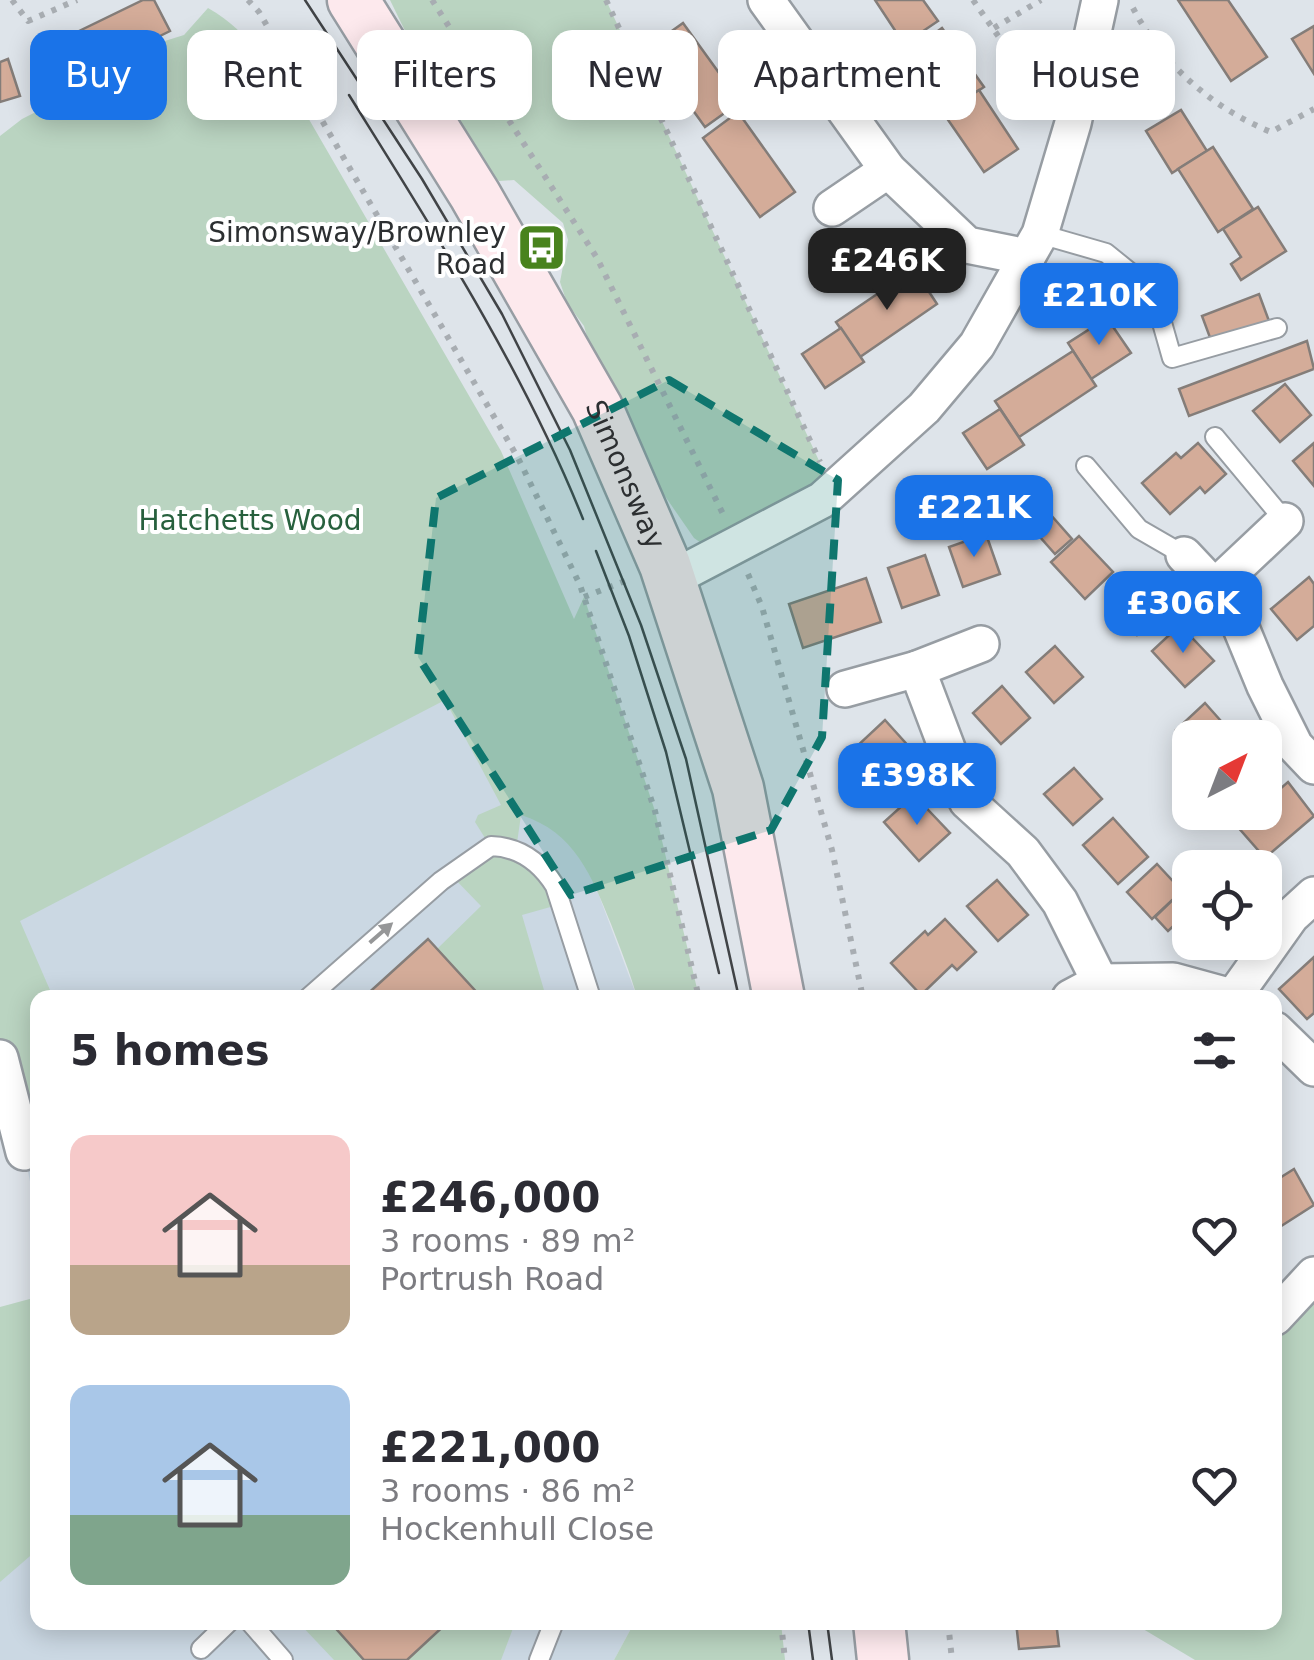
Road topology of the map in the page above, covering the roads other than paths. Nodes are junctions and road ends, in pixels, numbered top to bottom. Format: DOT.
graph roads {
  1 [pos="353,0"];
  2 [pos="766,0"];
  3 [pos="1100,0"];
  4 [pos="888,170"];
  5 [pos="832,208"];
  6 [pos="1033,246"];
  7 [pos="1277,328"];
  8 [pos="1215,437"];
  9 [pos="1086,466"];
  10 [pos="1285,521"];
  11 [pos="1184,555"];
  12 [pos="671,579"];
  13 [pos="1215,587"];
  14 [pos="981,644"];
  15 [pos="917,669"];
  16 [pos="845,689"];
  17 [pos="1314,766"];
  18 [pos="1314,894"];
  19 [pos="317,990"];
  20 [pos="589,990"];
  21 [pos="777,990"];
  22 [pos="1085,990"];
  23 [pos="1207,990"];
  24 [pos="1239,990"];
  25 [pos="1282,1037"];
  26 [pos="0,1058"];
  27 [pos="1314,1068"];
  28 [pos="24,1152"];
  29 [pos="1314,1275"];
  30 [pos="1282,1309"];
  31 [pos="221,1630"];
  32 [pos="257,1630"];
  33 [pos="551,1630"];
  34 [pos="879,1630"];
  35 [pos="202,1649"];
  36 [pos="283,1660"];
  37 [pos="539,1660"];
  38 [pos="883,1660"];
  1 -- 12 [label="street, Simonsway"];
  2 -- 4 [label="street"];
  3 -- 6 [label="street"];
  4 -- 5 [label="street"];
  4 -- 6 [label="street"];
  6 -- 7 [label="lane"];
  6 -- 12 [label="street"];
  8 -- 10 [label="lane"];
  9 -- 11 [label="lane"];
  10 -- 13 [label="street"];
  11 -- 13 [label="street"];
  12 -- 21 [label="street, Simonsway"];
  13 -- 17 [label="street"];
  14 -- 15 [label="street"];
  15 -- 16 [label="street"];
  15 -- 22 [label="street"];
  18 -- 24 [label="street"];
  19 -- 20 [label="lane, one-way"];
  22 -- 23 [label="street"];
  25 -- 27 [label="street"];
  26 -- 28 [label="street"];
  29 -- 30 [label="street"];
  31 -- 35 [label="lane"];
  32 -- 36 [label="lane"];
  33 -- 37 [label="lane"];
  34 -- 38 [label="street"];
}
